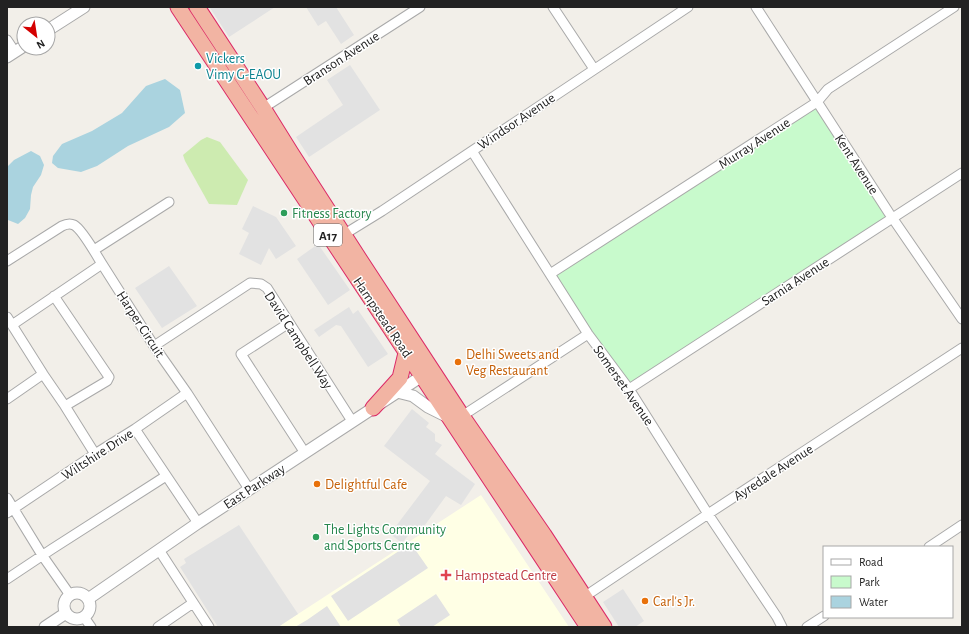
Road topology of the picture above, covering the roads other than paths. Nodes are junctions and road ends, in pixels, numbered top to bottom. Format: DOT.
graph roads {
  1 [pos="84,7"];
  2 [pos="178,7"];
  3 [pos="197,7"];
  4 [pos="420,7"];
  5 [pos="553,7"];
  6 [pos="688,7"];
  7 [pos="756,7"];
  8 [pos="954,7"];
  9 [pos="56,25"];
  10 [pos="7,40"];
  11 [pos="15,52"];
  12 [pos="594,69"];
  13 [pos="817,102"];
  14 [pos="263,108"];
  15 [pos="250,117"];
  16 [pos="472,151"];
  17 [pos="962,173"];
  18 [pos="169,202"];
  19 [pos="892,218"];
  20 [pos="343,235"];
  21 [pos="94,250"];
  22 [pos="7,261"];
  23 [pos="102,264"];
  24 [pos="550,274"];
  25 [pos="54,296"];
  26 [pos="962,319"];
  27 [pos="9,321"];
  28 [pos="289,323"];
  29 [pos="588,334"];
  30 [pos="154,346"];
  31 [pos="410,348"];
  32 [pos="962,348"];
  33 [pos="42,374"];
  34 [pos="422,376"];
  35 [pos="629,389"];
  36 [pos="397,392"];
  37 [pos="187,393"];
  38 [pos="7,399"];
  39 [pos="65,406"];
  40 [pos="373,408"];
  41 [pos="455,418"];
  42 [pos="352,421"];
  43 [pos="135,429"];
  44 [pos="305,453"];
  45 [pos="95,454"];
  46 [pos="166,476"];
  47 [pos="250,489"];
  48 [pos="7,498"];
  49 [pos="11,511"];
  50 [pos="708,514"];
  51 [pos="198,523"];
  52 [pos="962,526"];
  53 [pos="931,546"];
  54 [pos="159,550"];
  55 [pos="42,555"];
  56 [pos="7,579"];
  57 [pos="70,595"];
  58 [pos="88,599"];
  59 [pos="579,601"];
  60 [pos="193,603"];
  61 [pos="66,613"];
  62 [pos="84,616"];
  63 [pos="777,617"];
  64 [pos="823,617"];
  65 [pos="45,627"];
  66 [pos="90,627"];
  67 [pos="158,627"];
  68 [pos="209,627"];
  69 [pos="588,627"];
  70 [pos="604,627"];
  71 [pos="782,627"];
  72 [pos="787,627"];
  73 [pos="807,627"];
  1 -- 9 [label="street"];
  2 -- 15 [label="highway, Hampstead Road / A17"];
  3 -- 14 [label="highway, Hampstead Road / A17"];
  4 -- 14 [label="street, Branson Avenue"];
  5 -- 12 [label="street"];
  6 -- 12 [label="street, Windsor Avenue"];
  7 -- 13 [label="street, Kent Avenue"];
  8 -- 13 [label="street, Murray Avenue"];
  10 -- 11 [label="street"];
  12 -- 16 [label="street, Windsor Avenue"];
  13 -- 19 [label="street, Kent Avenue"];
  13 -- 24 [label="street, Murray Avenue"];
  14 -- 15 [label="highway"];
  14 -- 20 [label="highway, Hampstead Road / A17"];
  15 -- 31 [label="highway, Hampstead Road / A17"];
  16 -- 20 [label="street, Windsor Avenue"];
  16 -- 24 [label="street, Somerset Avenue"];
  17 -- 19 [label="street, Sarnia Avenue"];
  18 -- 21 [label="street"];
  19 -- 26 [label="street, Kent Avenue"];
  19 -- 35 [label="street, Sarnia Avenue"];
  20 -- 31 [label="highway, Hampstead Road / A17"];
  21 -- 22 [label="street, Harper Circuit"];
  21 -- 23 [label="street, Harper Circuit"];
  23 -- 25 [label="street"];
  23 -- 30 [label="street, Harper Circuit"];
  24 -- 29 [label="street, Somerset Avenue"];
  25 -- 27 [label="street"];
  25 -- 39 [label="street"];
  27 -- 33 [label="street"];
  28 -- 30 [label="street, David Campbell Way"];
  28 -- 42 [label="street, David Campbell Way"];
  28 -- 44 [label="street"];
  29 -- 35 [label="street, Somerset Avenue"];
  29 -- 41 [label="street"];
  30 -- 37 [label="street, Harper Circuit"];
  31 -- 34 [label="highway, Hampstead Road / A17"];
  31 -- 40 [label="highway"];
  31 -- 41 [label="highway, Hampstead Road / A17"];
  32 -- 50 [label="street, Ayredale Avenue"];
  33 -- 38 [label="street"];
  33 -- 39 [label="street"];
  34 -- 36 [label="street, East Parkway"];
  34 -- 41 [label="highway, Hampstead Road / A17"];
  35 -- 50 [label="street, Somerset Avenue"];
  36 -- 40 [label="street, East Parkway"];
  36 -- 41 [label="street"];
  37 -- 43 [label="street, Wiltshire Drive"];
  37 -- 47 [label="street, Harper Circuit"];
  39 -- 45 [label="street"];
  40 -- 42 [label="street, East Parkway"];
  41 -- 59 [label="highway, Hampstead Road / A17"];
  42 -- 44 [label="street, East Parkway"];
  43 -- 45 [label="street, Wiltshire Drive"];
  43 -- 46 [label="street"];
  44 -- 47 [label="street, East Parkway"];
  45 -- 49 [label="street, Wiltshire Drive"];
  46 -- 51 [label="street"];
  46 -- 55 [label="street"];
  47 -- 51 [label="street, East Parkway"];
  48 -- 49 [label="street"];
  49 -- 55 [label="street"];
  50 -- 59 [label="street, Ayredale Avenue"];
  50 -- 63 [label="street, Somerset Avenue"];
  51 -- 54 [label="street, East Parkway"];
  52 -- 53 [label="street"];
  54 -- 58 [label="street, East Parkway"];
  54 -- 60 [label="street"];
  55 -- 56 [label="street"];
  55 -- 57 [label="street"];
  57 -- 58 [label="street"];
  57 -- 61 [label="street"];
  58 -- 62 [label="street"];
  59 -- 69 [label="highway, Hampstead Road / A17"];
  59 -- 70 [label="highway, Hampstead Road / A17"];
  60 -- 67 [label="street"];
  60 -- 68 [label="street"];
  61 -- 62 [label="street"];
  61 -- 65 [label="street"];
  62 -- 66 [label="street"];
  63 -- 71 [label="street, Somerset Avenue"];
  63 -- 72 [label="street, Somerset Avenue"];
  64 -- 73 [label="street"];
}
